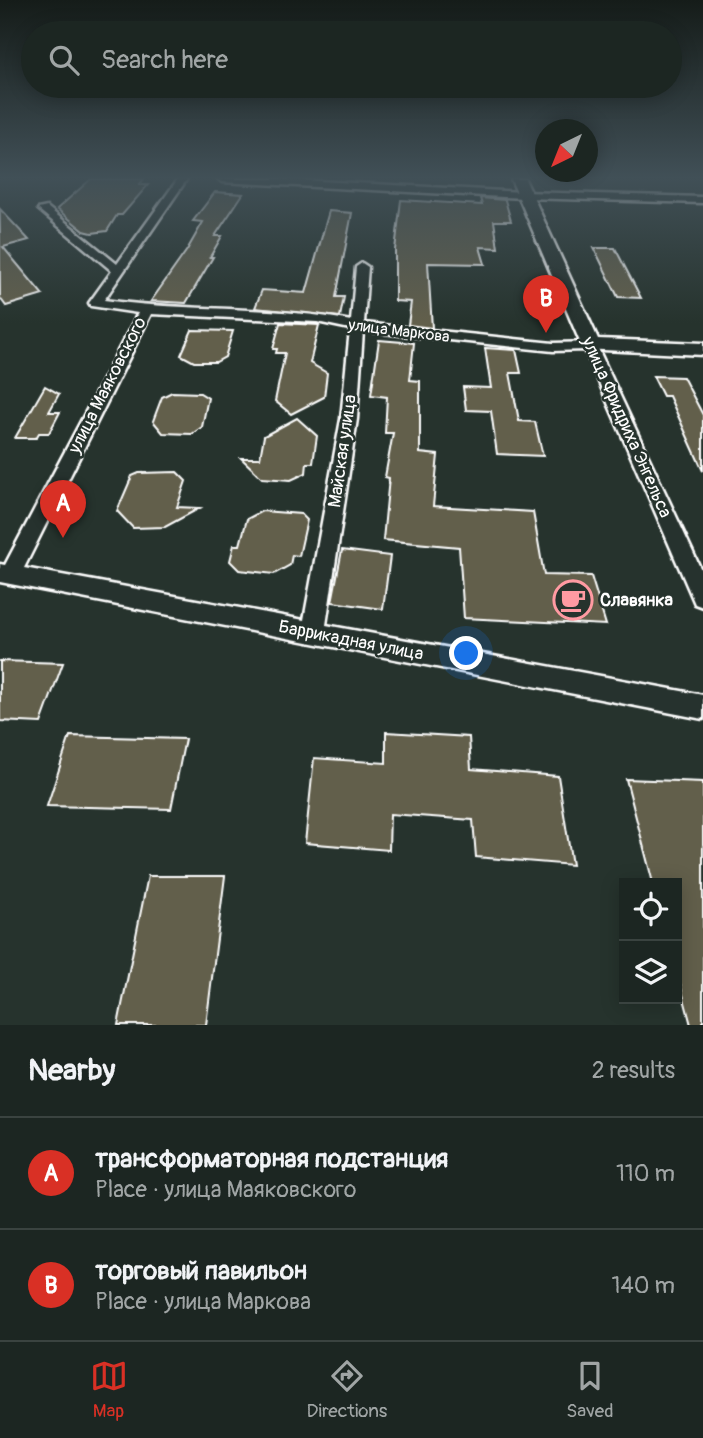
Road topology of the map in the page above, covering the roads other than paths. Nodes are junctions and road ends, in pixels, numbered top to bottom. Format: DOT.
graph roads {
  1 [pos="65,227"];
  2 [pos="150,227"];
  3 [pos="538,227"];
  4 [pos="362,267"];
  5 [pos="119,271"];
  6 [pos="146,310"];
  7 [pos="355,326"];
  8 [pos="590,345"];
  9 [pos="703,349"];
  10 [pos="5,573"];
  11 [pos="703,597"];
  12 [pos="313,633"];
  13 [pos="703,707"];
  1 -- 5 [label="street"];
  2 -- 5 [label="street"];
  3 -- 8 [label="street, улица Фридриха Энгельса"];
  4 -- 7 [label="street, Майская улица"];
  5 -- 6 [label="street, улица Маркова"];
  6 -- 7 [label="street, улица Маркова"];
  6 -- 10 [label="street, улица Маяковского"];
  7 -- 8 [label="street, улица Маркова"];
  7 -- 12 [label="street, Майская улица"];
  8 -- 9 [label="street, улица Маркова"];
  8 -- 11 [label="street, улица Фридриха Энгельса"];
  10 -- 12 [label="street, Баррикадная улица"];
  12 -- 13 [label="street, Баррикадная улица"];
}
